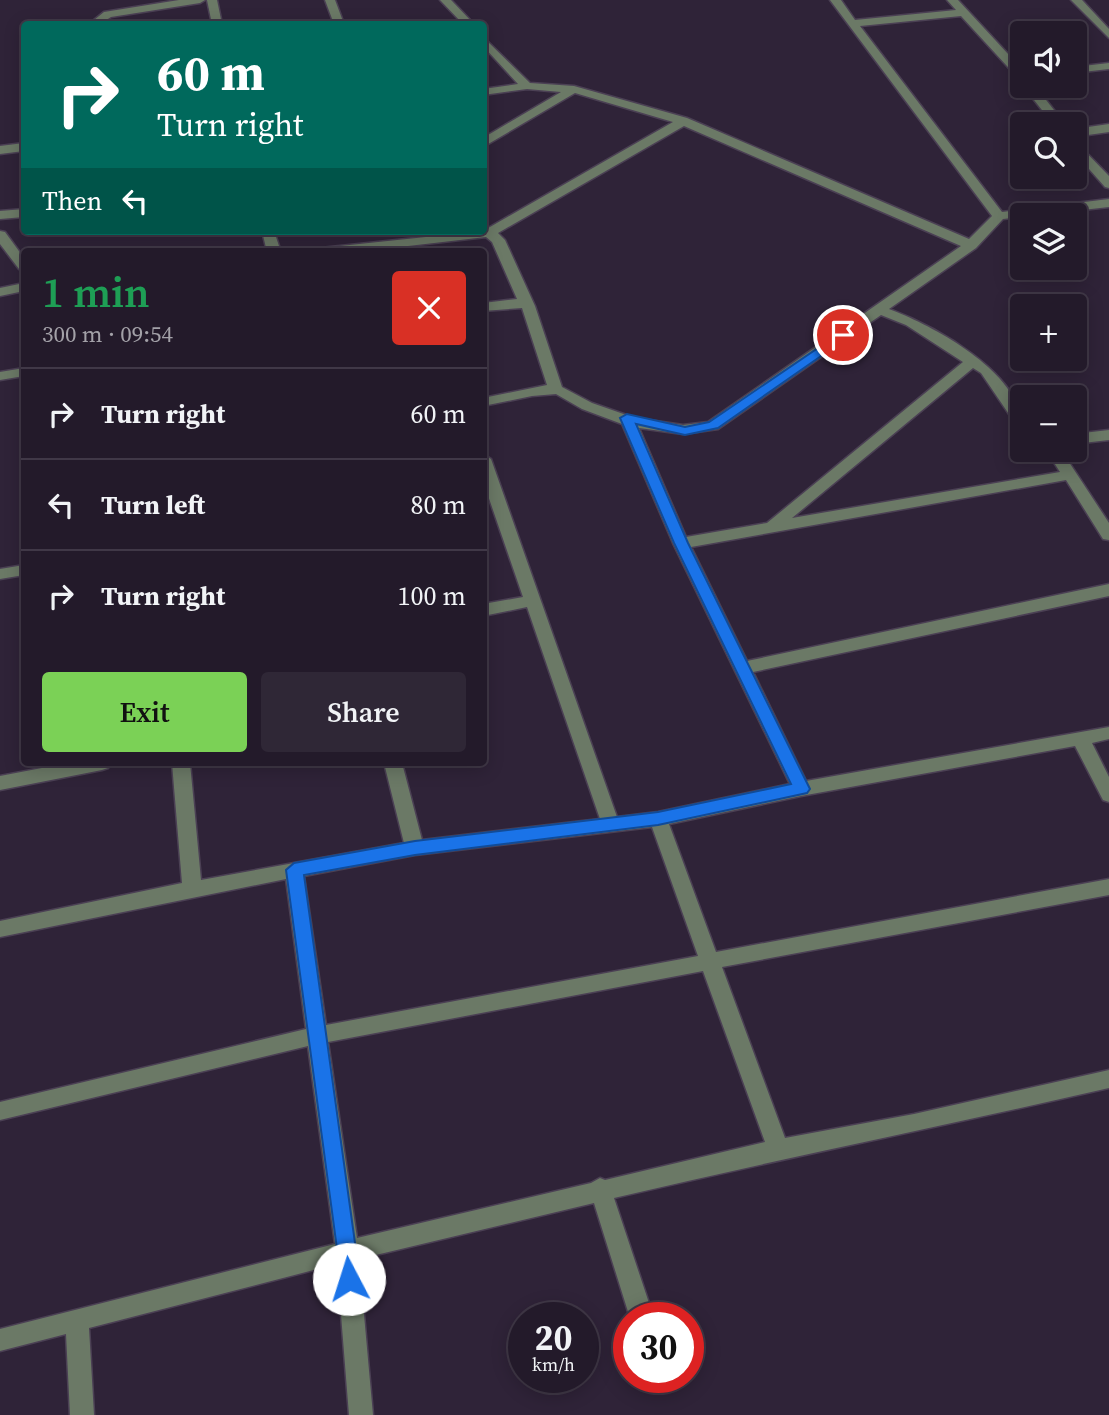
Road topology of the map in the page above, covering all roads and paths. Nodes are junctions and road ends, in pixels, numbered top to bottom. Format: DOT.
graph roads {
  1 [pos="200,0"];
  2 [pos="212,0"];
  3 [pos="330,0"];
  4 [pos="445,0"];
  5 [pos="835,0"];
  6 [pos="952,0"];
  7 [pos="1076,0"];
  8 [pos="962,13"];
  9 [pos="98,21"];
  10 [pos="216,21"];
  11 [pos="338,21"];
  12 [pos="465,21"];
  13 [pos="853,23"];
  14 [pos="1109,35"];
  15 [pos="487,44"];
  16 [pos="1010,63"];
  17 [pos="1109,66"];
  18 [pos="1087,69"];
  19 [pos="527,86"];
  20 [pos="574,89"];
  21 [pos="487,91"];
  22 [pos="1038,98"];
  23 [pos="1050,112"];
  24 [pos="683,121"];
  25 [pos="1109,128"];
  26 [pos="1087,131"];
  27 [pos="487,141"];
  28 [pos="21,147"];
  29 [pos="0,150"];
  30 [pos="1087,159"];
  31 [pos="1109,184"];
  32 [pos="1109,203"];
  33 [pos="21,213"];
  34 [pos="0,215"];
  35 [pos="999,216"];
  36 [pos="489,233"];
  37 [pos="0,235"];
  38 [pos="454,235"];
  39 [pos="971,245"];
  40 [pos="352,248"];
  41 [pos="21,262"];
  42 [pos="21,288"];
  43 [pos="0,292"];
  44 [pos="525,303"];
  45 [pos="487,307"];
  46 [pos="881,310"];
  47 [pos="973,361"];
  48 [pos="21,372"];
  49 [pos="0,376"];
  50 [pos="556,389"];
  51 [pos="487,401"];
  52 [pos="1010,405"];
  53 [pos="627,418"];
  54 [pos="1109,435"];
  55 [pos="1087,438"];
  56 [pos="1061,462"];
  57 [pos="1069,475"];
  58 [pos="487,482"];
  59 [pos="491,504"];
  60 [pos="772,527"];
  61 [pos="1109,535"];
  62 [pos="681,543"];
  63 [pos="21,570"];
  64 [pos="0,574"];
  65 [pos="1109,590"];
  66 [pos="534,600"];
  67 [pos="487,609"];
  68 [pos="744,668"];
  69 [pos="1109,733"];
  70 [pos="1081,739"];
  71 [pos="87,766"];
  72 [pos="181,766"];
  73 [pos="394,766"];
  74 [pos="0,783"];
  75 [pos="802,789"];
  76 [pos="1109,795"];
  77 [pos="658,819"];
  78 [pos="611,825"];
  79 [pos="415,848"];
  80 [pos="294,870"];
  81 [pos="1109,887"];
  82 [pos="192,889"];
  83 [pos="0,929"];
  84 [pos="707,960"];
  85 [pos="317,1035"];
  86 [pos="1109,1079"];
  87 [pos="0,1111"];
  88 [pos="778,1149"];
  89 [pos="600,1188"];
  90 [pos="347,1251"];
  91 [pos="637,1302"];
  92 [pos="76,1320"];
  93 [pos="0,1340"];
  94 [pos="82,1415"];
  95 [pos="360,1415"];
  1 -- 9 [label="street"];
  2 -- 10 [label="street"];
  3 -- 11 [label="street"];
  4 -- 12 [label="street"];
  5 -- 13 [label="street"];
  6 -- 8 [label="street"];
  7 -- 14 [label="street"];
  8 -- 13 [label="street"];
  8 -- 16 [label="street"];
  13 -- 35 [label="street"];
  15 -- 19 [label="street"];
  17 -- 18 [label="street"];
  19 -- 20 [label="street"];
  19 -- 21 [label="street"];
  20 -- 24 [label="street"];
  20 -- 27 [label="street"];
  22 -- 23 [label="street"];
  24 -- 36 [label="street"];
  24 -- 39 [label="street"];
  25 -- 26 [label="street"];
  28 -- 29 [label="street"];
  30 -- 31 [label="street"];
  32 -- 35 [label="street"];
  33 -- 34 [label="street"];
  35 -- 39 [label="street"];
  36 -- 44 [label="street"];
  37 -- 41 [label="street"];
  38 -- 40 [label="street"];
  39 -- 46 [label="street"];
  42 -- 43 [label="street"];
  44 -- 45 [label="street"];
  44 -- 50 [label="street"];
  46 -- 47 [label="street"];
  46 -- 53 [label="street"];
  47 -- 52 [label="street"];
  47 -- 60 [label="street"];
  48 -- 49 [label="street"];
  50 -- 51 [label="street"];
  50 -- 53 [label="street"];
  53 -- 62 [label="street"];
  54 -- 55 [label="street"];
  56 -- 57 [label="street"];
  57 -- 60 [label="street"];
  57 -- 61 [label="street"];
  58 -- 59 [label="street"];
  59 -- 66 [label="street"];
  60 -- 62 [label="street"];
  62 -- 68 [label="street"];
  63 -- 64 [label="street"];
  65 -- 68 [label="street"];
  66 -- 67 [label="street"];
  66 -- 78 [label="street"];
  68 -- 75 [label="street"];
  69 -- 70 [label="street"];
  70 -- 75 [label="street"];
  70 -- 76 [label="street"];
  71 -- 74 [label="street"];
  72 -- 82 [label="street"];
  73 -- 79 [label="street"];
  75 -- 77 [label="street"];
  77 -- 78 [label="street"];
  77 -- 84 [label="street"];
  78 -- 79 [label="street"];
  79 -- 80 [label="street"];
  80 -- 82 [label="street"];
  80 -- 85 [label="street"];
  81 -- 84 [label="street"];
  82 -- 83 [label="street"];
  84 -- 85 [label="street"];
  84 -- 88 [label="street"];
  85 -- 87 [label="street"];
  85 -- 90 [label="street"];
  86 -- 88 [label="street"];
  88 -- 89 [label="street"];
  89 -- 90 [label="street"];
  89 -- 91 [label="street"];
  90 -- 92 [label="street"];
  90 -- 95 [label="street"];
  92 -- 93 [label="street"];
  92 -- 94 [label="street"];
}
